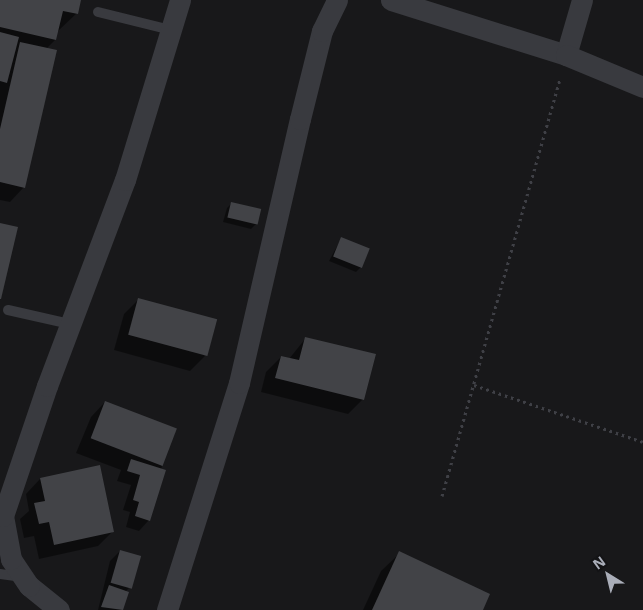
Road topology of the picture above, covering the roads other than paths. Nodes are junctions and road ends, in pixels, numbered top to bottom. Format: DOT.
graph roads {
  1 [pos="180,0"];
  2 [pos="337,0"];
  3 [pos="391,0"];
  4 [pos="582,0"];
  5 [pos="98,12"];
  6 [pos="171,30"];
  7 [pos="566,55"];
  8 [pos="643,87"];
  9 [pos="8,310"];
  10 [pos="70,324"];
  11 [pos="0,574"];
  12 [pos="22,577"];
  13 [pos="59,610"];
  14 [pos="167,610"];
  1 -- 6 [label="street"];
  2 -- 14 [label="street"];
  3 -- 7 [label="street"];
  4 -- 7 [label="street"];
  5 -- 6 [label="lane"];
  6 -- 10 [label="street"];
  7 -- 8 [label="street"];
  9 -- 10 [label="lane"];
  10 -- 12 [label="street"];
  11 -- 12 [label="lane"];
  12 -- 13 [label="street"];
}
